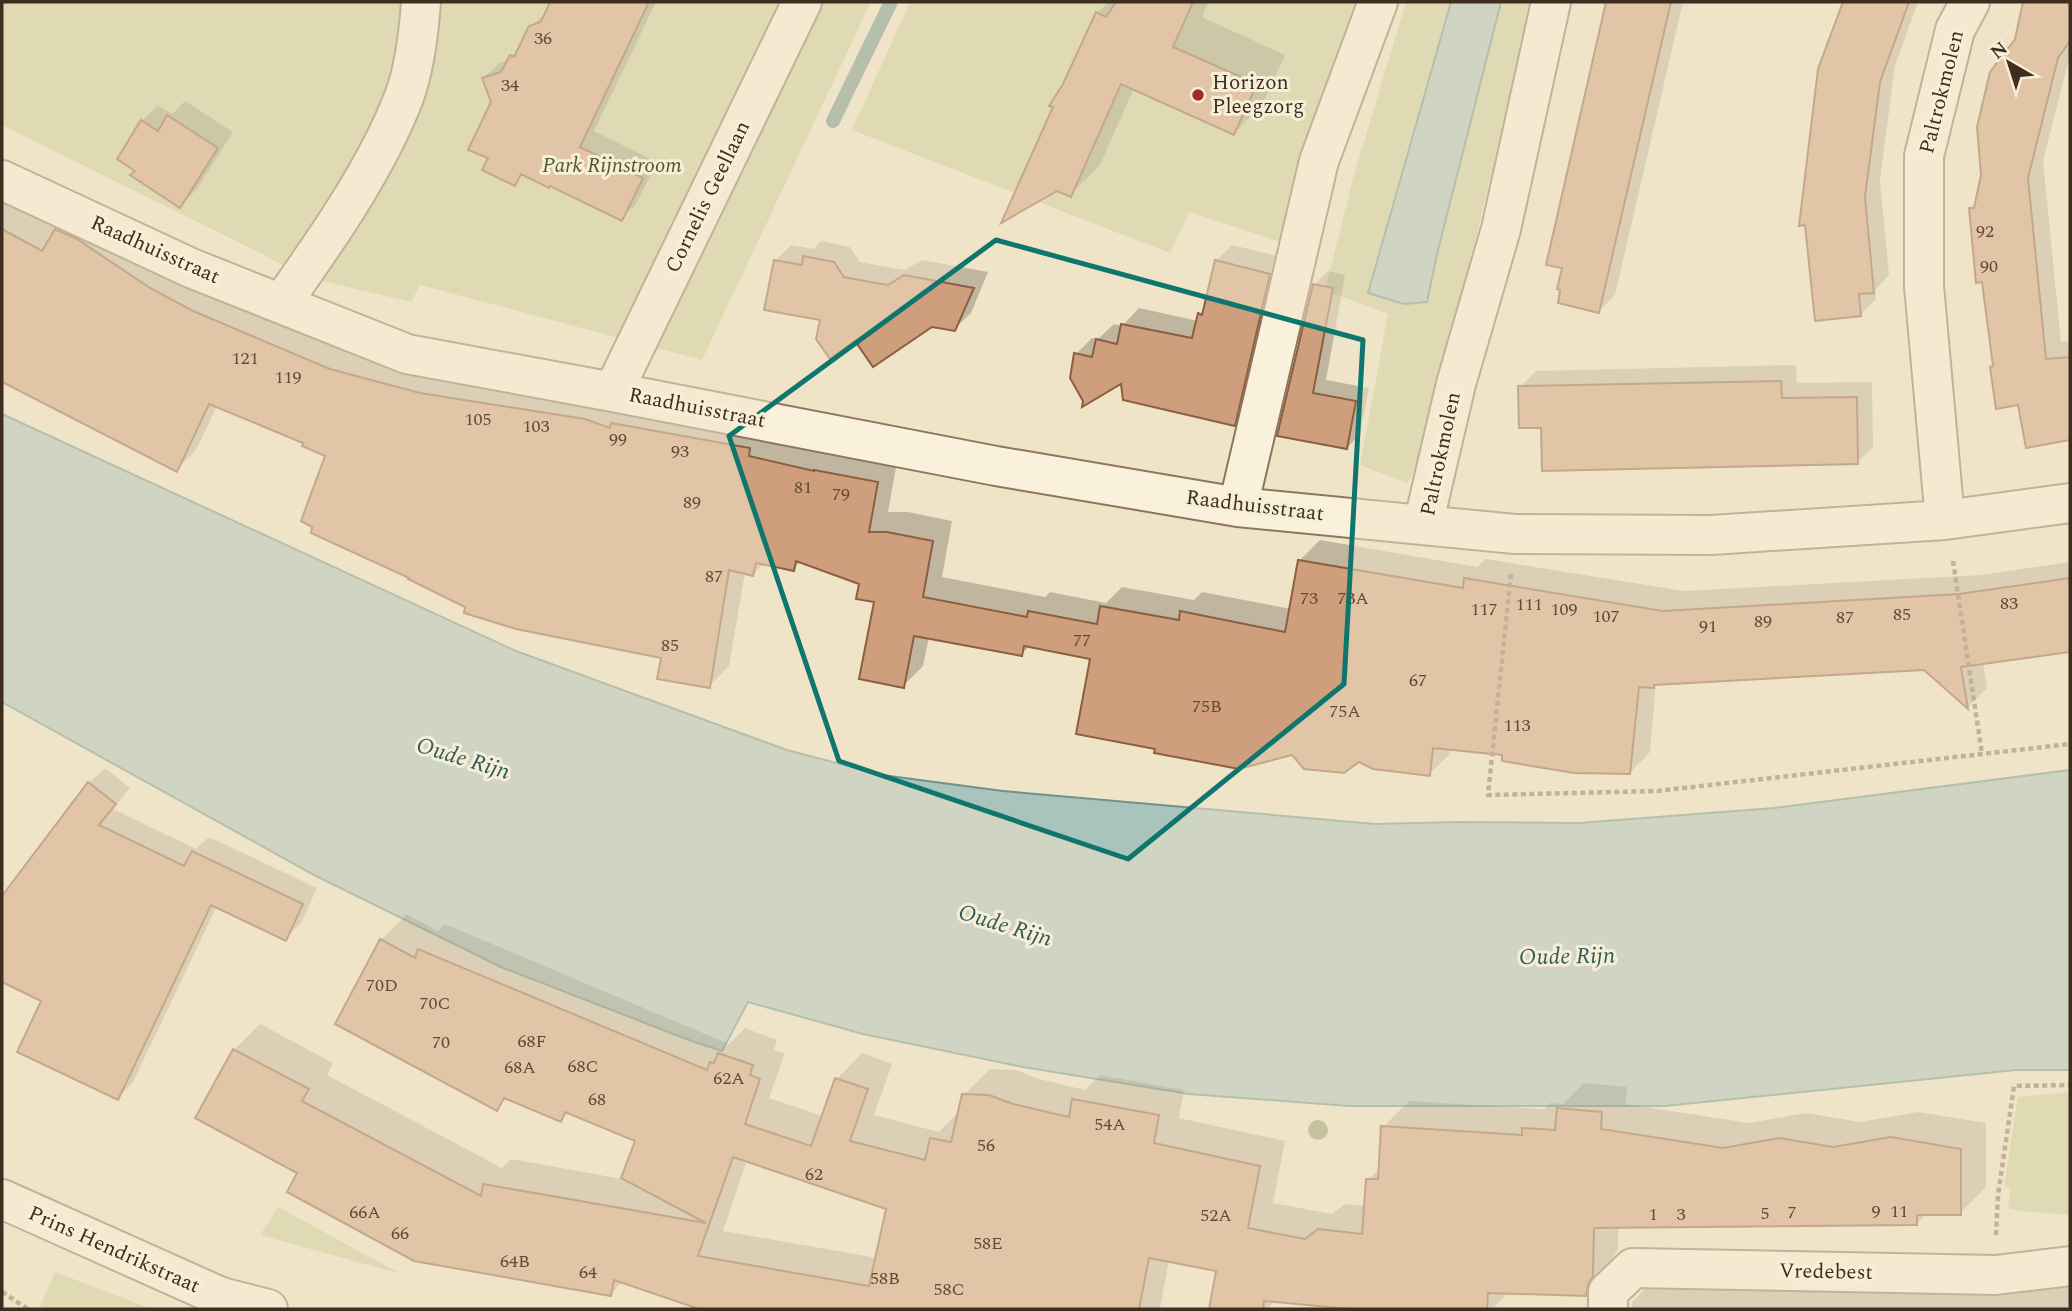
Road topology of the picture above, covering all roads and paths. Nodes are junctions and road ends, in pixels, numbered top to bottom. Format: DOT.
graph roads {
  1 [pos="421,2"];
  2 [pos="802,2"];
  3 [pos="1378,2"];
  4 [pos="1551,2"];
  5 [pos="1969,2"];
  6 [pos="2,180"];
  7 [pos="281,304"];
  8 [pos="613,391"];
  9 [pos="2070,503"];
  10 [pos="1238,507"];
  11 [pos="1945,520"];
  12 [pos="1423,524"];
  13 [pos="1515,534"];
  14 [pos="2070,744"];
  15 [pos="1982,754"];
  16 [pos="2070,1084"];
  17 [pos="2,1199"];
  18 [pos="2070,1266"];
  19 [pos="1997,1275"];
  20 [pos="2,1292"];
  21 [pos="28,1309"];
  22 [pos="268,1309"];
  23 [pos="1608,1309"];
  1 -- 7 [label="street"];
  2 -- 8 [label="street, Cornelis Geellaan"];
  3 -- 10 [label="street"];
  4 -- 12 [label="street, Paltrokmolen"];
  5 -- 11 [label="street, Paltrokmolen"];
  6 -- 7 [label="street, Raadhuisstraat"];
  7 -- 8 [label="street, Raadhuisstraat"];
  8 -- 10 [label="street, Raadhuisstraat"];
  9 -- 11 [label="street, Paltrokmolen"];
  10 -- 12 [label="street, Raadhuisstraat"];
  11 -- 13 [label="street, Paltrokmolen"];
  11 -- 15 [label="path"];
  12 -- 13 [label="street, Paltrokmolen"];
  13 -- 15 [label="path"];
  14 -- 15 [label="path"];
  16 -- 19 [label="path"];
  17 -- 22 [label="street, Prins Hendrikstraat"];
  18 -- 19 [label="street, Vredebest"];
  19 -- 23 [label="street, Vredebest"];
  20 -- 21 [label="path"];
}
